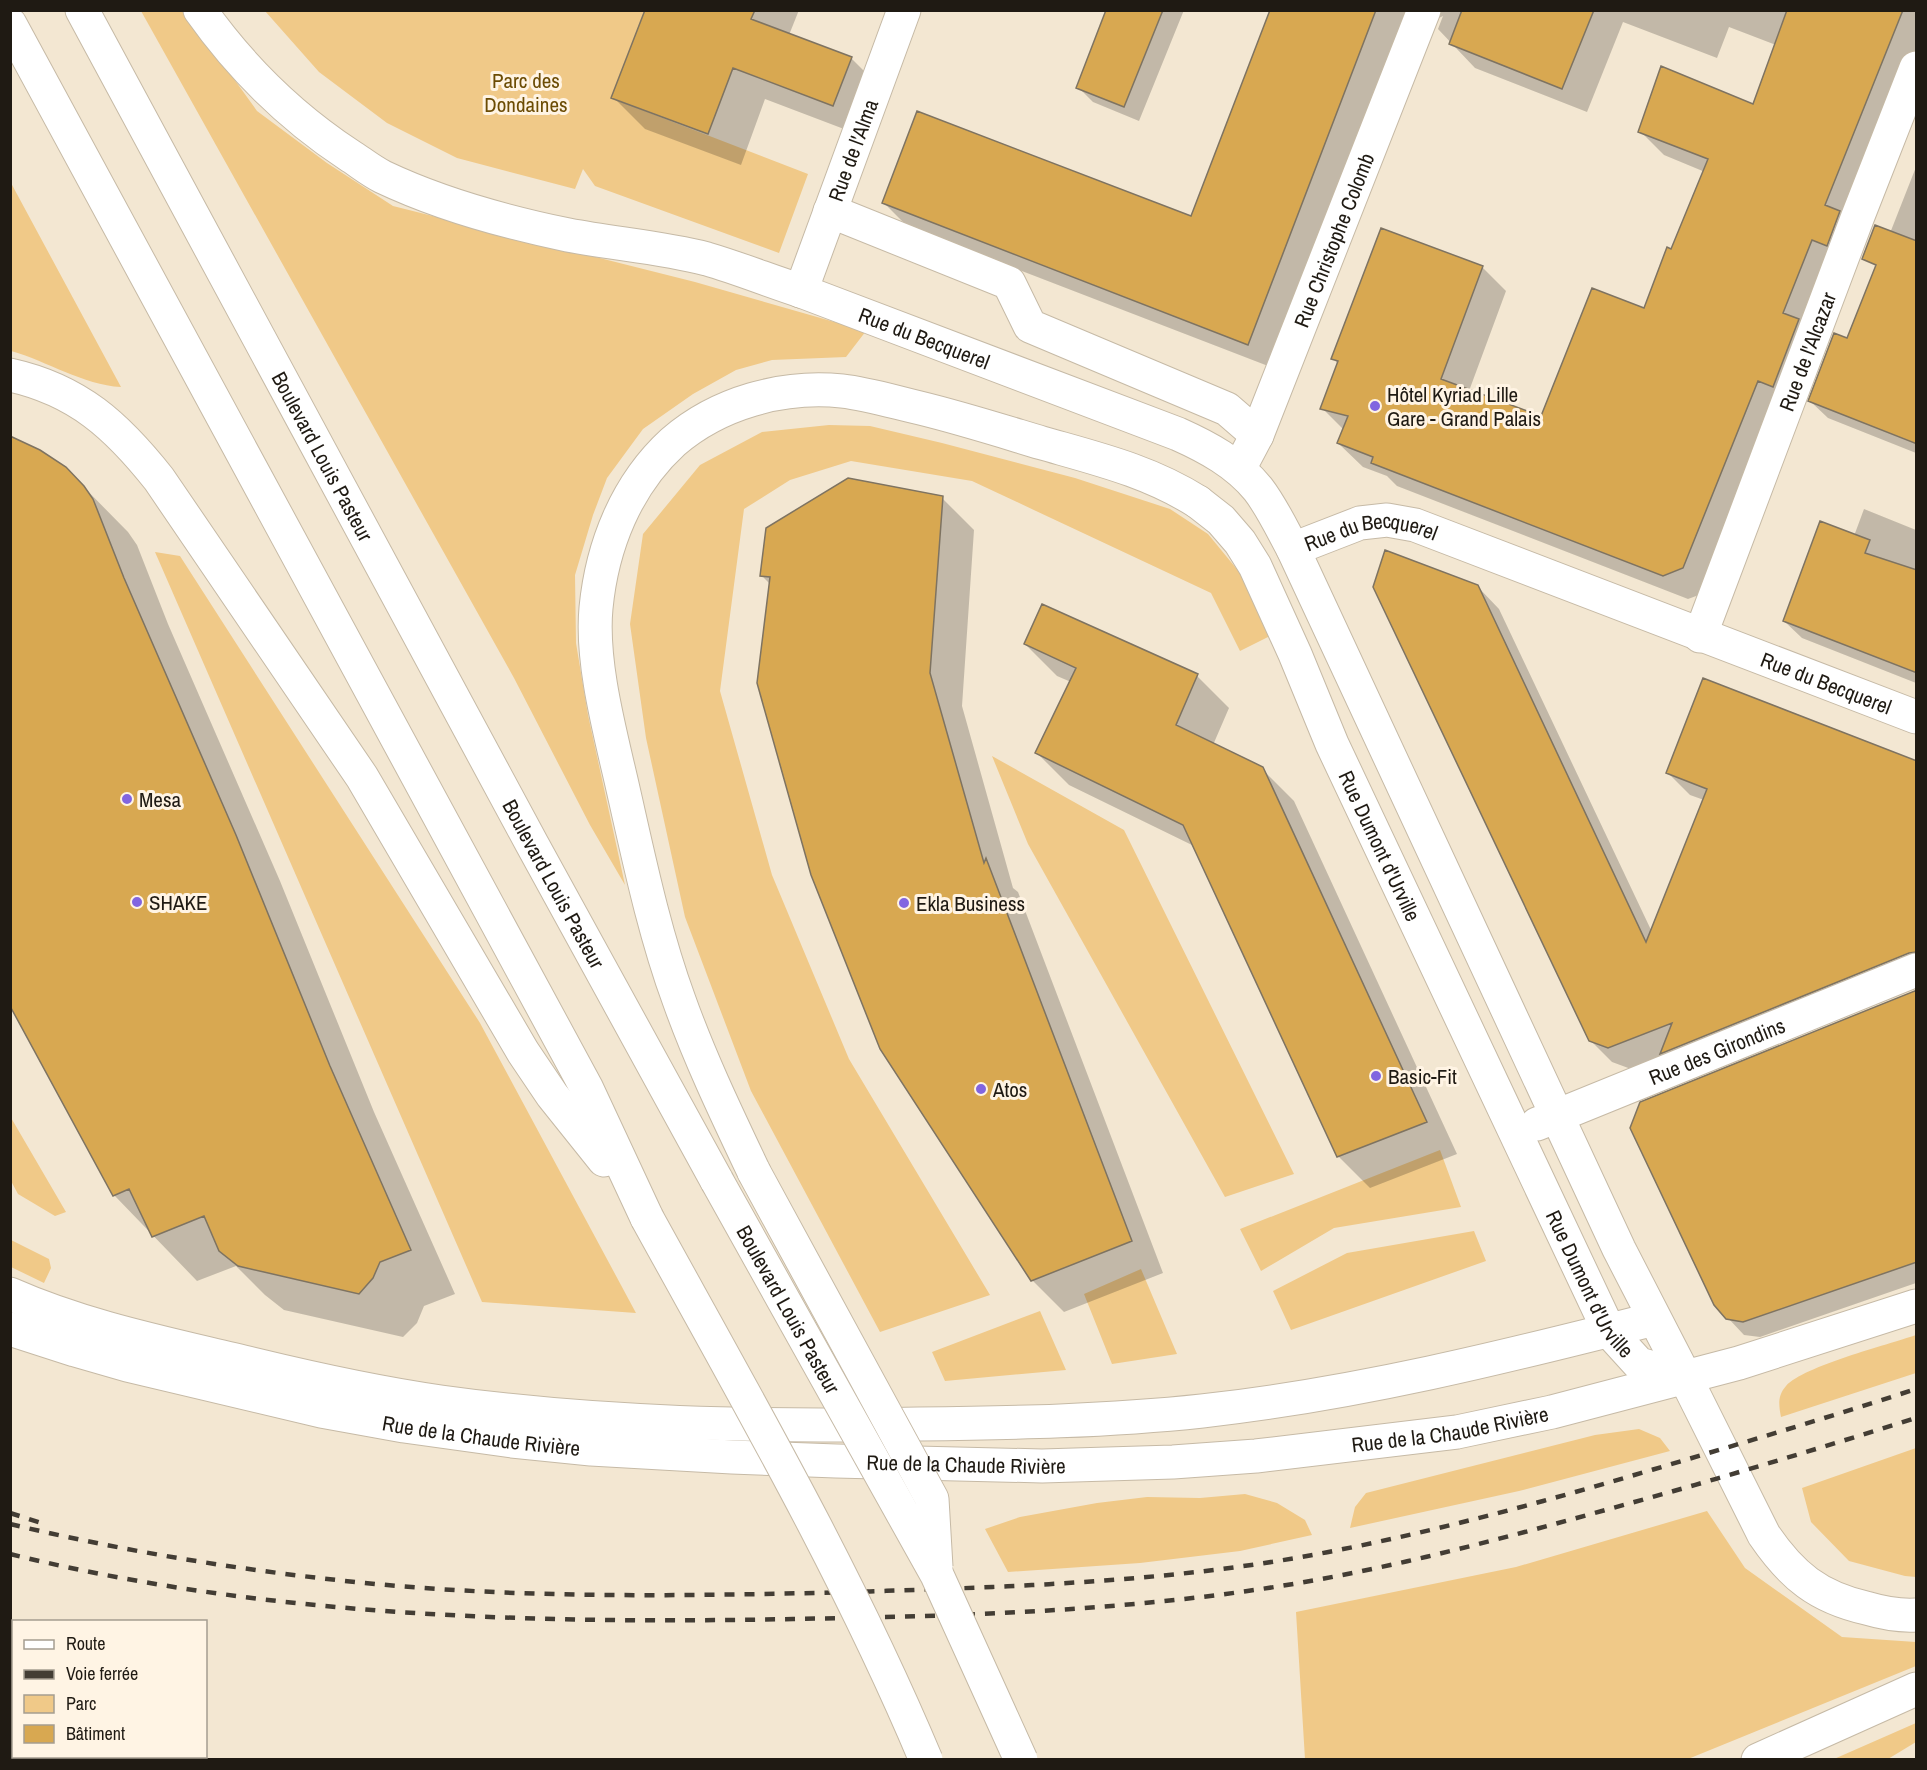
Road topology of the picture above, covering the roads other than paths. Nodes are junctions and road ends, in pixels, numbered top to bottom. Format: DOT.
graph roads {
  1 [pos="82,10"];
  2 [pos="200,10"];
  3 [pos="904,10"];
  4 [pos="1424,10"];
  5 [pos="10,24"];
  6 [pos="1917,68"];
  7 [pos="830,211"];
  8 [pos="801,291"];
  9 [pos="10,375"];
  10 [pos="1257,435"];
  11 [pos="1239,469"];
  12 [pos="1293,549"];
  13 [pos="1700,636"];
  14 [pos="1917,717"];
  15 [pos="1917,970"];
  16 [pos="1557,1116"];
  17 [pos="1515,1132"];
  18 [pos="647,1218"];
  19 [pos="10,1294"];
  20 [pos="1917,1306"];
  21 [pos="1654,1319"];
  22 [pos="10,1329"];
  23 [pos="1609,1331"];
  24 [pos="1685,1377"];
  25 [pos="937,1575"];
  26 [pos="1917,1616"];
  27 [pos="1917,1689"];
  28 [pos="927,1760"];
  29 [pos="1021,1760"];
  30 [pos="1758,1760"];
  1 -- 25 [label="main road, Boulevard Louis Pasteur, bridge"];
  2 -- 8 [label="main road, Rue du Becquerel"];
  3 -- 7 [label="main road, Rue de l'Alma"];
  4 -- 10 [label="main road, Rue Christophe Colomb"];
  5 -- 18 [label="main road"];
  6 -- 13 [label="main road, Rue de l'Alcazar"];
  7 -- 8 [label="main road, Rue de l'Alma"];
  7 -- 10 [label="main road"];
  8 -- 11 [label="main road, Rue du Becquerel"];
  9 -- 18 [label="main road"];
  10 -- 11 [label="main road, Rue Christophe Colomb"];
  11 -- 12 [label="main road, Rue du Becquerel"];
  12 -- 13 [label="main road, Rue du Becquerel"];
  12 -- 16 [label="main road, Rue Dumont d'Urville"];
  13 -- 14 [label="main road, Rue du Becquerel"];
  15 -- 16 [label="main road, Rue des Girondins"];
  16 -- 17 [label="main road, Rue des Girondins"];
  16 -- 21 [label="main road, Rue Dumont d'Urville"];
  17 -- 23 [label="main road, Rue Dumont d'Urville"];
  17 -- 25 [label="main road, Rue Dumont d'Urville, bridge"];
  18 -- 28 [label="main road, bridge"];
  19 -- 23 [label="main road, Rue de la Chaude Rivière"];
  20 -- 24 [label="main road, Rue de la Chaude Rivière"];
  21 -- 23 [label="main road, Rue de la Chaude Rivière"];
  21 -- 24 [label="main road, Rue Dumont d'Urville"];
  22 -- 24 [label="main road, Rue de la Chaude Rivière"];
  23 -- 24 [label="main road, Rue Dumont d'Urville"];
  24 -- 26 [label="main road"];
  25 -- 29 [label="main road, Boulevard Louis Pasteur, bridge"];
  27 -- 30 [label="main road"];
}
